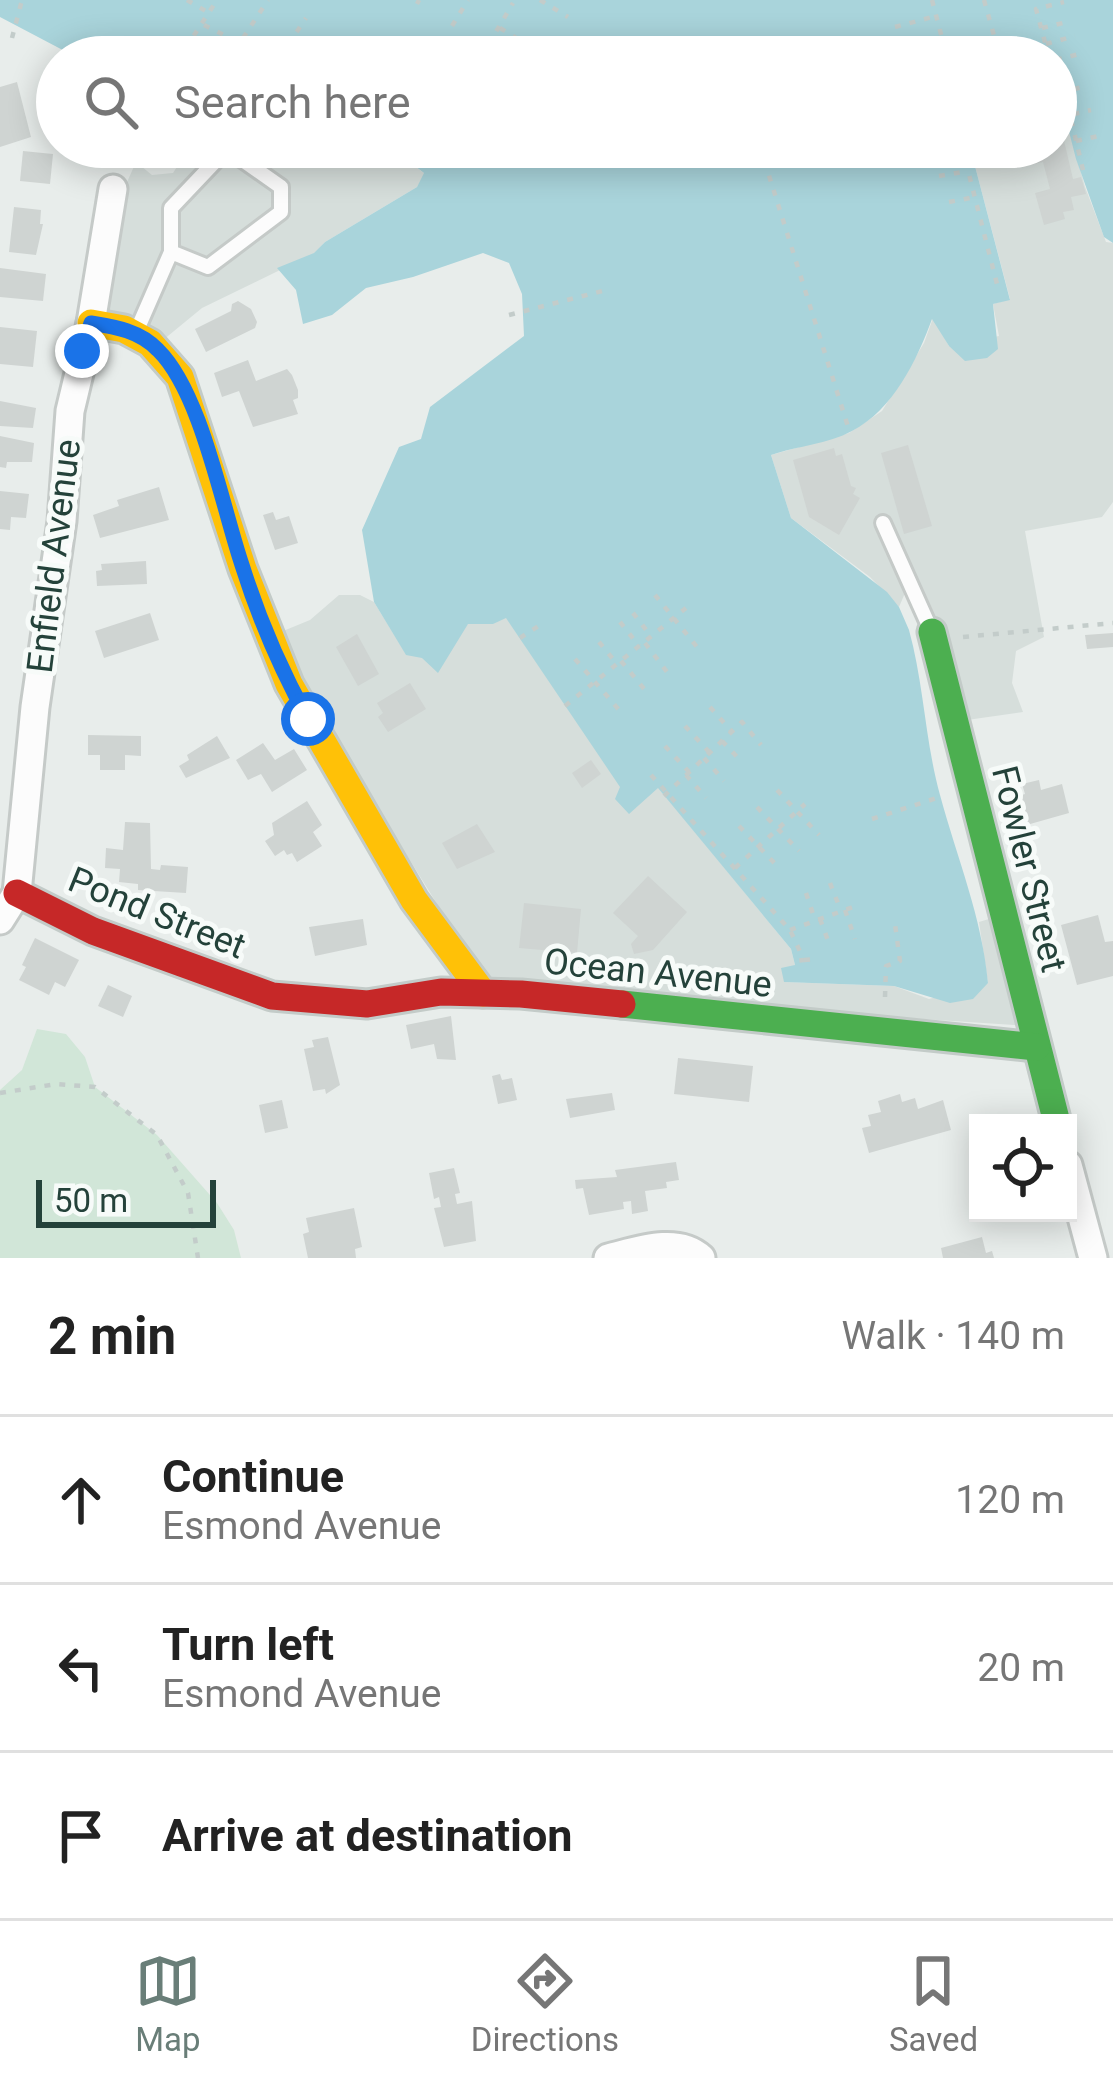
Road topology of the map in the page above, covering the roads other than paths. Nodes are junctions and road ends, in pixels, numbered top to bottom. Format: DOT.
graph roads {
  1 [pos="208,168"];
  2 [pos="255,168"];
  3 [pos="113,189"];
  4 [pos="171,252"];
  5 [pos="91,323"];
  6 [pos="135,334"];
  7 [pos="883,523"];
  8 [pos="933,636"];
  9 [pos="17,893"];
  10 [pos="0,920"];
  11 [pos="483,993"];
  12 [pos="272,995"];
  13 [pos="1036,1047"];
  14 [pos="1055,1114"];
  15 [pos="1077,1197"];
  16 [pos="608,1258"];
  17 [pos="701,1258"];
  18 [pos="1094,1258"];
  1 -- 4 [label="lane"];
  2 -- 4 [label="lane"];
  3 -- 5 [label="street, Enfield Avenue"];
  4 -- 6 [label="lane"];
  5 -- 6 [label="street"];
  5 -- 9 [label="street, Enfield Avenue"];
  6 -- 11 [label="street"];
  7 -- 8 [label="lane"];
  8 -- 13 [label="street, Fowler Street"];
  9 -- 10 [label="street, Enfield Avenue"];
  9 -- 12 [label="street, Pond Street"];
  11 -- 12 [label="street, Ocean Avenue"];
  11 -- 13 [label="street, Ocean Avenue"];
  13 -- 14 [label="street, Fowler Street"];
  15 -- 18 [label="street"];
  16 -- 17 [label="street"];
}
